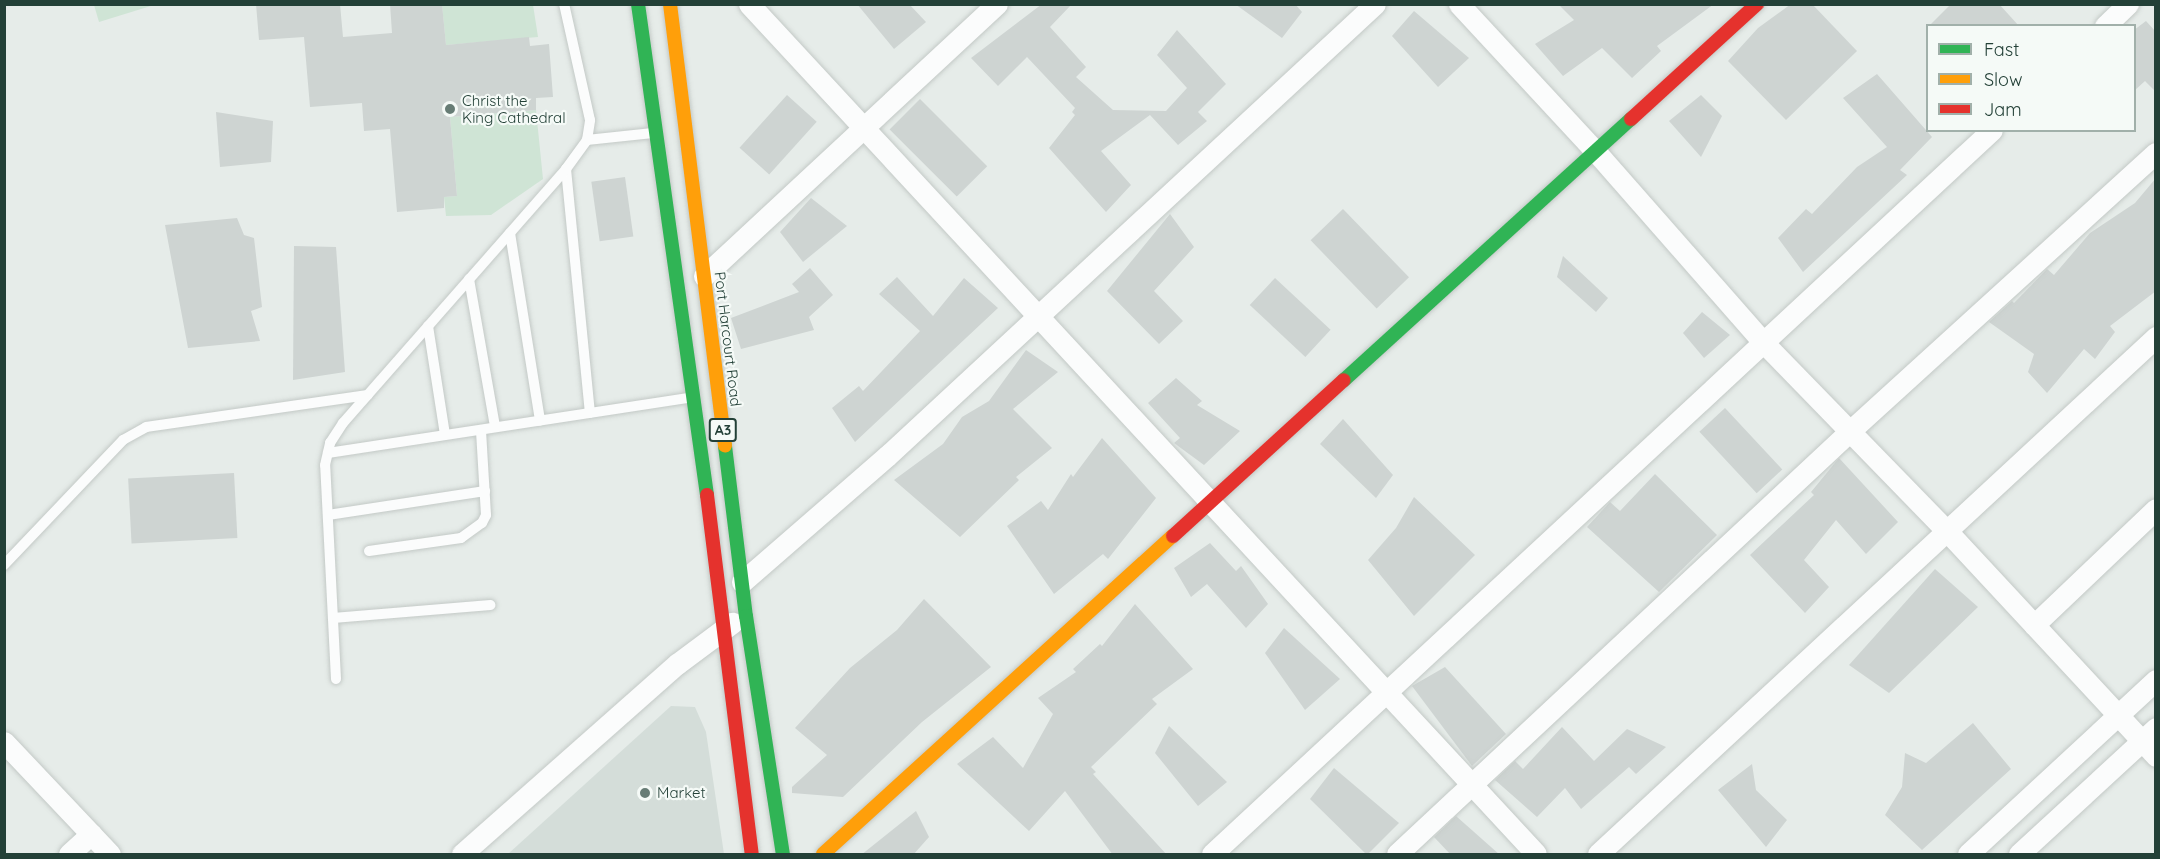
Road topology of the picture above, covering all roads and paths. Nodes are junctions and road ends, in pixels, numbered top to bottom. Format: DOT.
graph roads {
  1 [pos="564,4"];
  2 [pos="638,4"];
  3 [pos="670,4"];
  4 [pos="749,4"];
  5 [pos="997,4"];
  6 [pos="1375,4"];
  7 [pos="1459,4"];
  8 [pos="1757,4"];
  9 [pos="2128,4"];
  10 [pos="2107,24"];
  11 [pos="686,128"];
  12 [pos="862,130"];
  13 [pos="1990,132"];
  14 [pos="656,133"];
  15 [pos="587,140"];
  16 [pos="1597,153"];
  17 [pos="2156,153"];
  18 [pos="566,169"];
  19 [pos="510,233"];
  20 [pos="704,276"];
  21 [pos="470,279"];
  22 [pos="1035,318"];
  23 [pos="428,326"];
  24 [pos="2156,337"];
  25 [pos="1763,342"];
  26 [pos="368,395"];
  27 [pos="695,397"];
  28 [pos="590,413"];
  29 [pos="540,421"];
  30 [pos="495,428"];
  31 [pos="481,430"];
  32 [pos="1850,431"];
  33 [pos="445,435"];
  34 [pos="328,453"];
  35 [pos="485,491"];
  36 [pos="1210,506"];
  37 [pos="2156,509"];
  38 [pos="328,515"];
  39 [pos="1946,530"];
  40 [pos="369,550"];
  41 [pos="4,565"];
  42 [pos="742,582"];
  43 [pos="490,605"];
  44 [pos="746,616"];
  45 [pos="333,618"];
  46 [pos="2034,625"];
  47 [pos="721,629"];
  48 [pos="336,679"];
  49 [pos="2156,681"];
  50 [pos="1385,691"];
  51 [pos="2118,715"];
  52 [pos="4,741"];
  53 [pos="2151,742"];
  54 [pos="1473,786"];
  55 [pos="91,834"];
  56 [pos="834,851"];
  57 [pos="69,855"];
  58 [pos="110,855"];
  59 [pos="462,855"];
  60 [pos="752,855"];
  61 [pos="783,855"];
  62 [pos="1212,855"];
  63 [pos="1397,855"];
  64 [pos="1536,855"];
  65 [pos="1598,855"];
  66 [pos="1968,855"];
  67 [pos="2019,855"];
  1 -- 15 [label="lane"];
  2 -- 14 [label="main road, A3"];
  3 -- 11 [label="main road, Port Harcourt Road / A3"];
  4 -- 12 [label="street"];
  5 -- 12 [label="street"];
  6 -- 22 [label="street"];
  7 -- 16 [label="street"];
  8 -- 16 [label="main road"];
  9 -- 10 [label="street"];
  11 -- 14 [label="main road"];
  11 -- 20 [label="main road, Port Harcourt Road / A3"];
  12 -- 20 [label="street"];
  12 -- 22 [label="street"];
  13 -- 25 [label="street"];
  14 -- 15 [label="lane"];
  14 -- 27 [label="main road, A3"];
  15 -- 18 [label="lane"];
  16 -- 25 [label="street"];
  16 -- 36 [label="main road"];
  17 -- 32 [label="street"];
  18 -- 19 [label="lane"];
  18 -- 28 [label="lane"];
  19 -- 21 [label="lane"];
  19 -- 29 [label="lane"];
  20 -- 42 [label="main road, Port Harcourt Road / A3"];
  21 -- 23 [label="lane"];
  21 -- 30 [label="lane"];
  22 -- 36 [label="street"];
  22 -- 42 [label="street"];
  23 -- 26 [label="lane"];
  23 -- 33 [label="lane"];
  24 -- 39 [label="street"];
  25 -- 32 [label="street"];
  25 -- 50 [label="street"];
  26 -- 34 [label="lane"];
  26 -- 41 [label="lane"];
  27 -- 28 [label="lane"];
  27 -- 47 [label="main road, A3"];
  28 -- 29 [label="lane"];
  29 -- 30 [label="lane"];
  30 -- 31 [label="lane"];
  31 -- 33 [label="lane"];
  31 -- 35 [label="lane"];
  32 -- 39 [label="street"];
  32 -- 54 [label="street"];
  33 -- 34 [label="lane"];
  34 -- 38 [label="lane"];
  35 -- 38 [label="lane"];
  35 -- 40 [label="lane"];
  36 -- 50 [label="street"];
  36 -- 56 [label="main road"];
  37 -- 46 [label="street"];
  38 -- 45 [label="lane"];
  39 -- 46 [label="street"];
  39 -- 65 [label="street"];
  42 -- 44 [label="main road, Port Harcourt Road / A3"];
  43 -- 45 [label="lane"];
  44 -- 47 [label="street"];
  44 -- 61 [label="main road, Port Harcourt Road / A3"];
  45 -- 48 [label="lane"];
  46 -- 51 [label="street"];
  47 -- 59 [label="street"];
  47 -- 60 [label="main road, A3"];
  49 -- 51 [label="street"];
  50 -- 54 [label="street"];
  50 -- 62 [label="street"];
  51 -- 53 [label="street"];
  51 -- 66 [label="street"];
  52 -- 55 [label="street"];
  53 -- 67 [label="street"];
  54 -- 63 [label="street"];
  54 -- 64 [label="street"];
  55 -- 57 [label="street"];
  55 -- 58 [label="street"];
}
